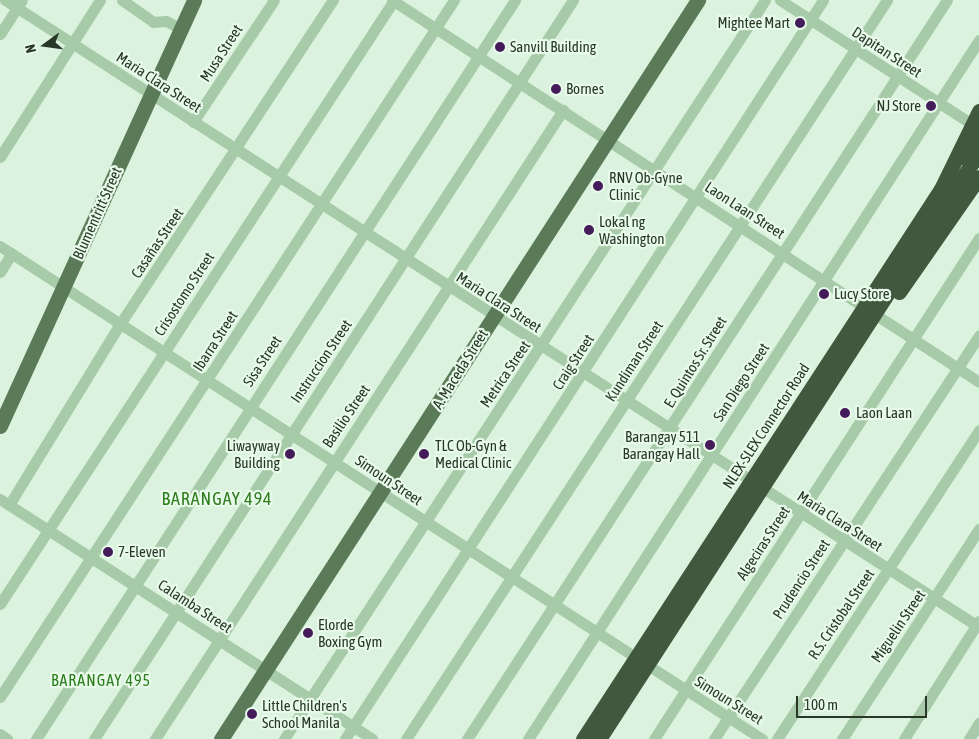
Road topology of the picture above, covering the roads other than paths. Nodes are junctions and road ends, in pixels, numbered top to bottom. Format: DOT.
graph roads {
  1 [pos="5,0"];
  2 [pos="100,0"];
  3 [pos="122,0"];
  4 [pos="194,0"];
  5 [pos="274,0"];
  6 [pos="333,0"];
  7 [pos="393,0"];
  8 [pos="454,0"];
  9 [pos="515,0"];
  10 [pos="573,0"];
  11 [pos="698,0"];
  12 [pos="765,0"];
  13 [pos="780,0"];
  14 [pos="823,0"];
  15 [pos="887,0"];
  16 [pos="947,0"];
  17 [pos="19,4"];
  18 [pos="811,20"];
  19 [pos="436,28"];
  20 [pos="181,30"];
  21 [pos="0,34"];
  22 [pos="979,40"];
  23 [pos="72,44"];
  24 [pos="856,48"];
  25 [pos="479,56"];
  26 [pos="896,75"];
  27 [pos="520,82"];
  28 [pos="151,93"];
  29 [pos="939,103"];
  30 [pos="563,110"];
  31 [pos="979,111"];
  32 [pos="194,122"];
  33 [pos="979,130"];
  34 [pos="608,139"];
  35 [pos="238,151"];
  36 [pos="979,152"];
  37 [pos="0,157"];
  38 [pos="656,170"];
  39 [pos="277,176"];
  40 [pos="979,177"];
  41 [pos="941,189"];
  42 [pos="699,197"];
  43 [pos="321,205"];
  44 [pos="740,224"];
  45 [pos="364,233"];
  46 [pos="979,238"];
  47 [pos="0,246"];
  48 [pos="782,252"];
  49 [pos="12,253"];
  50 [pos="406,260"];
  51 [pos="0,272"];
  52 [pos="825,280"];
  53 [pos="64,286"];
  54 [pos="450,289"];
  55 [pos="493,316"];
  56 [pos="120,324"];
  57 [pos="979,335"];
  58 [pos="914,338"];
  59 [pos="855,345"];
  60 [pos="541,347"];
  61 [pos="164,351"];
  62 [pos="958,368"];
  63 [pos="583,374"];
  64 [pos="209,380"];
  65 [pos="979,382"];
  66 [pos="626,402"];
  67 [pos="250,406"];
  68 [pos="0,426"];
  69 [pos="670,430"];
  70 [pos="979,430"];
  71 [pos="292,432"];
  72 [pos="710,456"];
  73 [pos="334,461"];
  74 [pos="382,493"];
  75 [pos="5,502"];
  76 [pos="800,513"];
  77 [pos="424,522"];
  78 [pos="48,529"];
  79 [pos="979,529"];
  80 [pos="843,540"];
  81 [pos="468,550"];
  82 [pos="89,554"];
  83 [pos="889,570"];
  84 [pos="512,577"];
  85 [pos="134,584"];
  86 [pos="934,598"];
  87 [pos="0,604"];
  88 [pos="556,606"];
  89 [pos="175,612"];
  90 [pos="978,625"];
  91 [pos="597,633"];
  92 [pos="220,640"];
  93 [pos="266,669"];
  94 [pos="686,691"];
  95 [pos="0,697"];
  96 [pos="310,699"];
  97 [pos="729,718"];
  98 [pos="979,724"];
  99 [pos="353,726"];
  100 [pos="0,734"];
  101 [pos="7,739"];
  102 [pos="36,739"];
  103 [pos="94,739"];
  104 [pos="155,739"];
  105 [pos="221,739"];
  106 [pos="284,739"];
  107 [pos="345,739"];
  108 [pos="372,739"];
  109 [pos="406,739"];
  110 [pos="467,739"];
  111 [pos="528,739"];
  112 [pos="583,739"];
  113 [pos="598,739"];
  114 [pos="654,739"];
  115 [pos="714,739"];
  116 [pos="762,739"];
  117 [pos="777,739"];
  118 [pos="842,739"];
  119 [pos="904,739"];
  120 [pos="969,739"];
  1 -- 17 [label="street, Maria Clara Street"];
  2 -- 23 [label="street"];
  3 -- 20 [label="street"];
  4 -- 20 [label="main road, Blumentritt Street"];
  5 -- 32 [label="street, Musa Street"];
  6 -- 35 [label="street, Casañas Street"];
  7 -- 19 [label="street, Laon Laan Street"];
  7 -- 39 [label="street, Crisostomo Street"];
  8 -- 19 [label="street, Ibarra Street"];
  9 -- 25 [label="street, Sisa Street"];
  10 -- 27 [label="street, Instruccion Street"];
  11 -- 34 [label="main road, A. Maceda Street"];
  12 -- 38 [label="street, Metrica Street"];
  13 -- 18 [label="street, Dapitan Street"];
  14 -- 18 [label="street, Craig Street"];
  15 -- 24 [label="street, Kundiman Street"];
  16 -- 26 [label="street, E. Quintos Sr. Street"];
  17 -- 21 [label="street"];
  17 -- 23 [label="street, Maria Clara Street"];
  18 -- 24 [label="street, Dapitan Street"];
  18 -- 42 [label="street, Craig Street"];
  19 -- 25 [label="street, Laon Laan Street"];
  19 -- 43 [label="street, Ibarra Street"];
  20 -- 28 [label="main road, Blumentritt Street"];
  22 -- 29 [label="street, San Diego Street"];
  23 -- 28 [label="street, Maria Clara Street"];
  23 -- 37 [label="street"];
  24 -- 26 [label="street, Dapitan Street"];
  24 -- 44 [label="street, Kundiman Street"];
  25 -- 27 [label="street, Laon Laan Street"];
  25 -- 45 [label="street, Sisa Street"];
  26 -- 29 [label="street, Dapitan Street"];
  26 -- 48 [label="street, E. Quintos Sr. Street"];
  27 -- 30 [label="street, Laon Laan Street"];
  27 -- 50 [label="street, Instruccion Street"];
  28 -- 32 [label="street, Maria Clara Street"];
  28 -- 53 [label="main road, Blumentritt Street"];
  29 -- 33 [label="street, Dapitan Street"];
  29 -- 52 [label="street, San Diego Street"];
  30 -- 34 [label="street, Laon Laan Street"];
  30 -- 54 [label="street, Basilio Street"];
  31 -- 41 [label="highway, bridge"];
  32 -- 35 [label="street, Maria Clara Street"];
  33 -- 41 [label="highway, NLEX-SLEX Connector Road, bridge"];
  34 -- 38 [label="street, Laon Laan Street"];
  34 -- 55 [label="main road, A. Maceda Street"];
  35 -- 39 [label="street, Maria Clara Street"];
  35 -- 56 [label="street, Casañas Street"];
  36 -- 59 [label="highway, NLEX-SLEX Connector Road, bridge"];
  38 -- 42 [label="street, Laon Laan Street"];
  38 -- 60 [label="street, Metrica Street"];
  39 -- 43 [label="street, Maria Clara Street"];
  39 -- 61 [label="street, Crisostomo Street"];
  40 -- 59 [label="highway, bridge"];
  41 -- 112 [label="highway, NLEX-SLEX Connector Road, bridge"];
  42 -- 44 [label="street, Laon Laan Street"];
  42 -- 63 [label="street, Craig Street"];
  43 -- 45 [label="street, Maria Clara Street"];
  43 -- 64 [label="street, Ibarra Street"];
  44 -- 48 [label="street, Laon Laan Street"];
  44 -- 66 [label="street, Kundiman Street"];
  45 -- 50 [label="street, Maria Clara Street"];
  45 -- 67 [label="street, Sisa Street"];
  46 -- 58 [label="street, Algeciras Street"];
  47 -- 49 [label="street, Simoun Street"];
  48 -- 52 [label="street, Laon Laan Street"];
  48 -- 69 [label="street, E. Quintos Sr. Street"];
  49 -- 51 [label="street"];
  49 -- 53 [label="street, Simoun Street"];
  50 -- 54 [label="street, Maria Clara Street"];
  50 -- 71 [label="street, Instruccion Street"];
  52 -- 58 [label="street, Laon Laan Street"];
  52 -- 72 [label="street, San Diego Street"];
  53 -- 56 [label="street, Simoun Street"];
  53 -- 68 [label="main road, Blumentritt Street"];
  54 -- 55 [label="street, Maria Clara Street"];
  54 -- 73 [label="street, Basilio Street"];
  55 -- 60 [label="street, Maria Clara Street"];
  55 -- 74 [label="main road, A. Maceda Street"];
  56 -- 61 [label="street, Simoun Street"];
  56 -- 75 [label="street, Casañas Street"];
  57 -- 62 [label="street, Prudencio Street"];
  58 -- 62 [label="street, Laon Laan Street"];
  58 -- 76 [label="street, Algeciras Street"];
  59 -- 113 [label="highway, NLEX-SLEX Connector Road, bridge"];
  60 -- 63 [label="street, Maria Clara Street"];
  60 -- 77 [label="street, Metrica Street"];
  61 -- 64 [label="street, Simoun Street"];
  61 -- 78 [label="street, Crisostomo Street"];
  62 -- 65 [label="street, Laon Laan Street"];
  62 -- 80 [label="street, Prudencio Street"];
  63 -- 66 [label="street, Maria Clara Street"];
  63 -- 81 [label="street, Craig Street"];
  64 -- 67 [label="street, Simoun Street"];
  64 -- 82 [label="street, Ibarra Street"];
  66 -- 69 [label="street, Maria Clara Street"];
  66 -- 84 [label="street, Kundiman Street"];
  67 -- 71 [label="street, Simoun Street"];
  67 -- 85 [label="street, Sisa Street"];
  69 -- 72 [label="street, Maria Clara Street"];
  69 -- 88 [label="street, E. Quintos Sr. Street"];
  70 -- 83 [label="street, R.S. Cristobal Street"];
  71 -- 73 [label="street, Simoun Street"];
  71 -- 89 [label="street, Instruccion Street"];
  72 -- 76 [label="street, Maria Clara Street"];
  72 -- 91 [label="street, San Diego Street"];
  73 -- 74 [label="street, Simoun Street"];
  73 -- 92 [label="street, Basilio Street"];
  74 -- 77 [label="street, Simoun Street"];
  74 -- 93 [label="main road, A. Maceda Street"];
  75 -- 78 [label="street, Calamba Street"];
  76 -- 80 [label="street, Maria Clara Street"];
  76 -- 94 [label="street, Algeciras Street"];
  77 -- 81 [label="street, Simoun Street"];
  77 -- 96 [label="street, Metrica Street"];
  78 -- 82 [label="street, Calamba Street"];
  78 -- 87 [label="street, Crisostomo Street"];
  79 -- 86 [label="street, Miguelin Street"];
  80 -- 83 [label="street, Maria Clara Street"];
  80 -- 97 [label="street, Prudencio Street"];
  81 -- 84 [label="street, Simoun Street"];
  81 -- 99 [label="street, Craig Street"];
  82 -- 85 [label="street, Calamba Street"];
  82 -- 95 [label="street, Ibarra Street"];
  83 -- 86 [label="street, Maria Clara Street"];
  83 -- 117 [label="street, R.S. Cristobal Street"];
  84 -- 88 [label="street, Simoun Street"];
  84 -- 109 [label="street, Kundiman Street"];
  85 -- 89 [label="street, Calamba Street"];
  85 -- 102 [label="street, Sisa Street"];
  86 -- 90 [label="street, Maria Clara Street"];
  86 -- 118 [label="street, Miguelin Street"];
  88 -- 91 [label="street, Simoun Street"];
  88 -- 110 [label="street, E. Quintos Sr. Street"];
  89 -- 92 [label="street, Calamba Street"];
  89 -- 103 [label="street, Instruccion Street"];
  90 -- 119 [label="street"];
  91 -- 94 [label="street, Simoun Street"];
  91 -- 111 [label="street, San Diego Street"];
  92 -- 93 [label="street, Calamba Street"];
  92 -- 104 [label="street, Basilio Street"];
  93 -- 96 [label="street, Calamba Street"];
  93 -- 105 [label="main road, A. Maceda Street"];
  94 -- 97 [label="street, Simoun Street"];
  94 -- 114 [label="street, Algeciras Street"];
  96 -- 99 [label="street, Calamba Street"];
  96 -- 106 [label="street, Metrica Street"];
  97 -- 115 [label="street, Prudencio Street"];
  97 -- 116 [label="street, Simoun Street"];
  98 -- 120 [label="street"];
  99 -- 107 [label="street, Craig Street"];
  99 -- 108 [label="street, Calamba Street"];
  100 -- 101 [label="street"];
}
